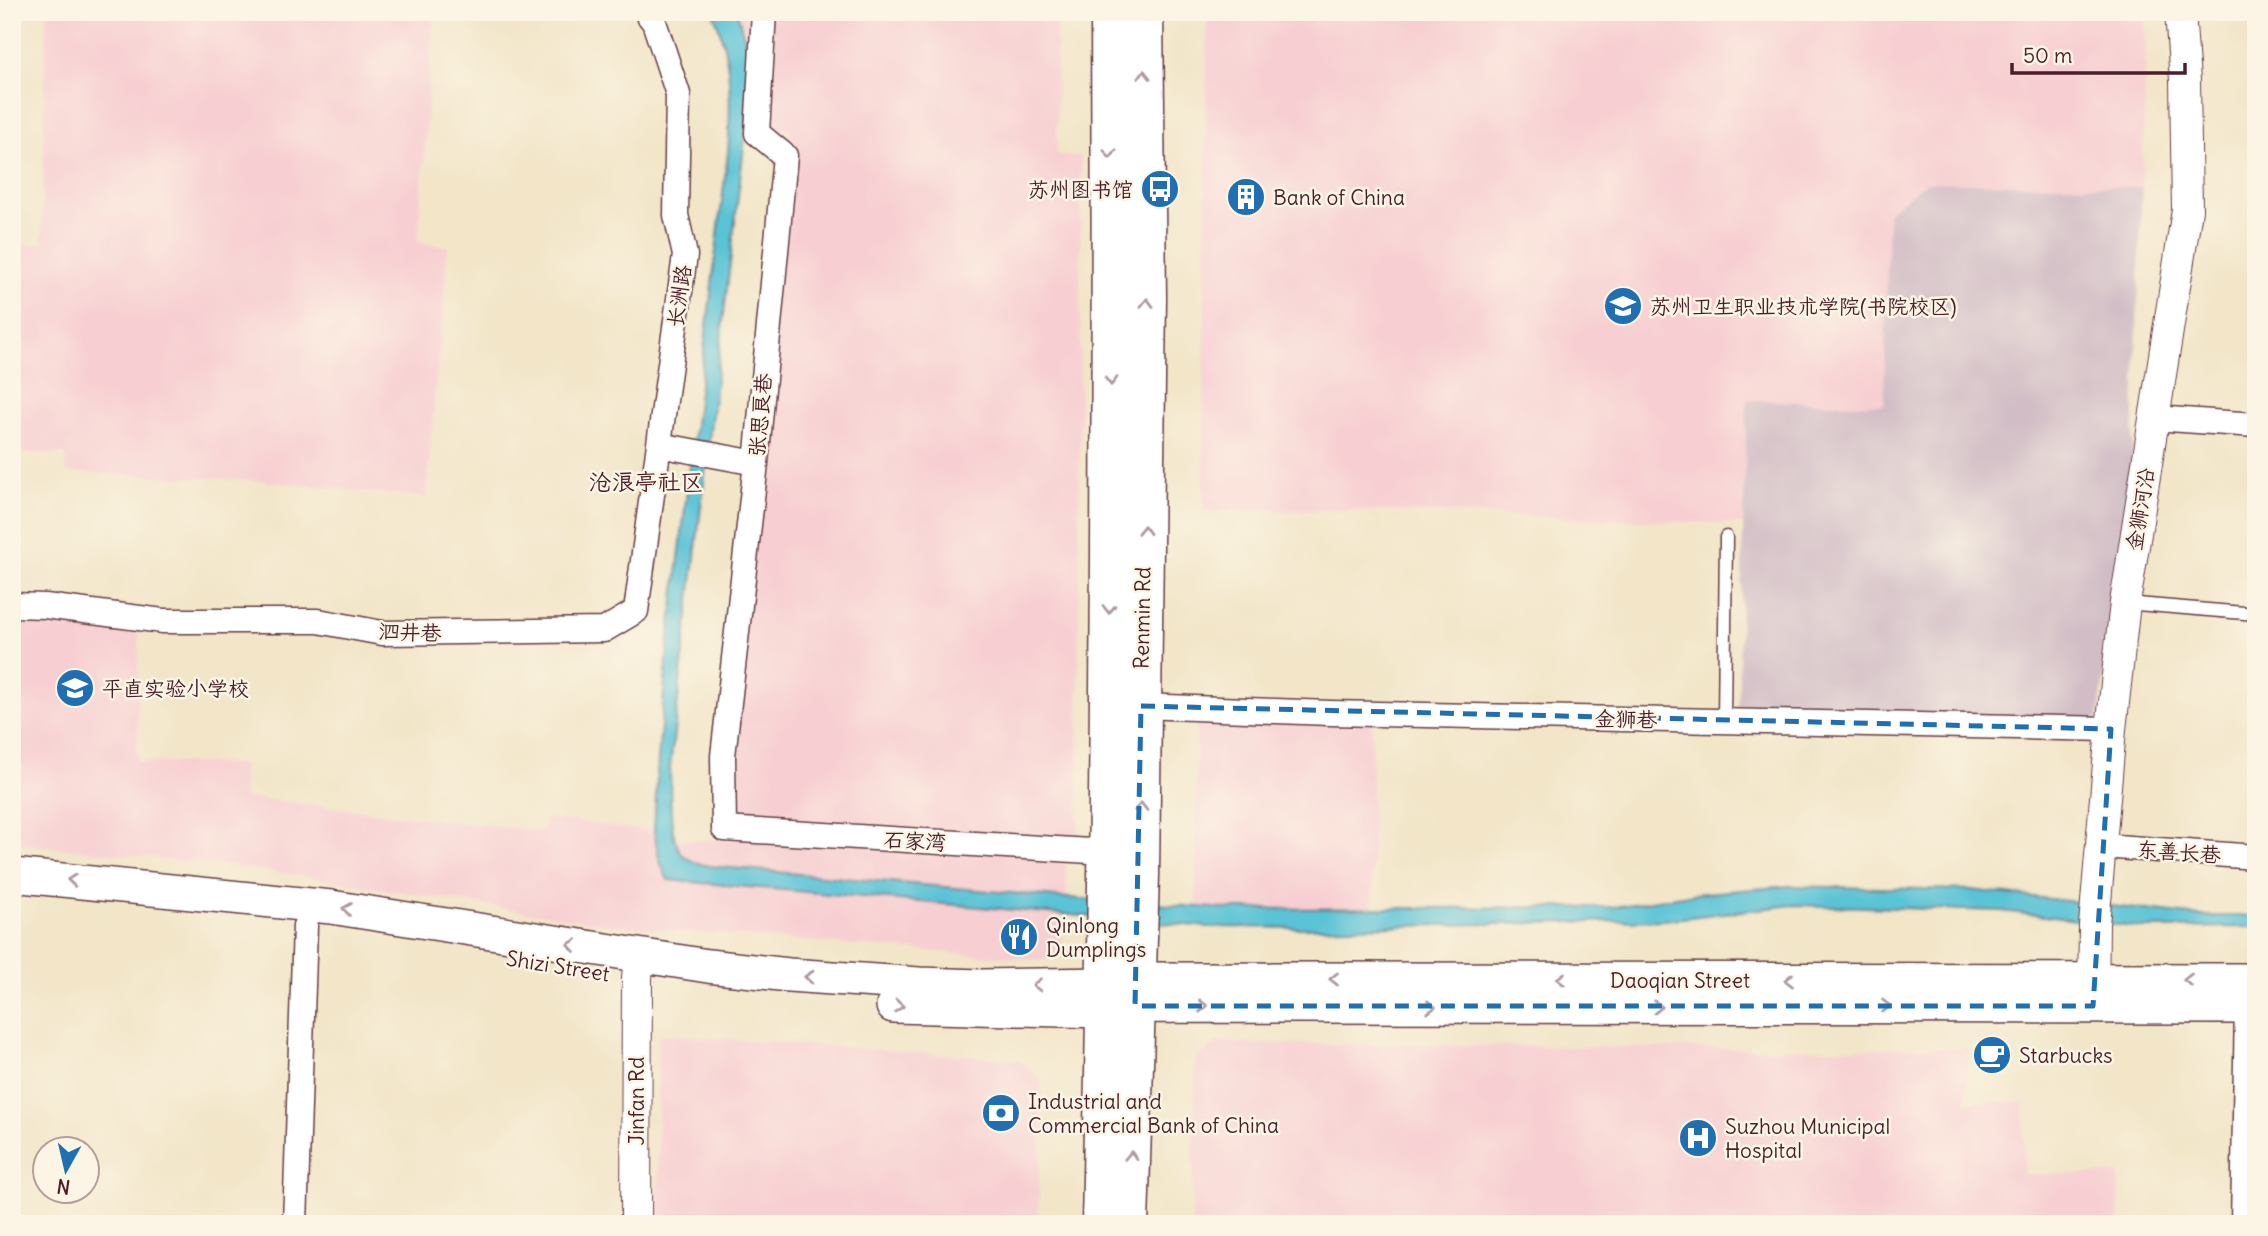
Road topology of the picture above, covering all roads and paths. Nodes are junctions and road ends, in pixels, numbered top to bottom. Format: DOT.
graph roads {
  1 [pos="646,12"];
  2 [pos="764,12"];
  3 [pos="1110,12"];
  4 [pos="1144,12"];
  5 [pos="2180,12"];
  6 [pos="2154,418"];
  7 [pos="2256,425"];
  8 [pos="671,447"];
  9 [pos="756,463"];
  10 [pos="1726,537"];
  11 [pos="2125,603"];
  12 [pos="12,605"];
  13 [pos="2256,614"];
  14 [pos="1141,706"];
  15 [pos="1724,722"];
  16 [pos="2111,730"];
  17 [pos="724,830"];
  18 [pos="2102,846"];
  19 [pos="2256,857"];
  20 [pos="1118,863"];
  21 [pos="12,875"];
  22 [pos="12,898"];
  23 [pos="305,926"];
  24 [pos="638,967"];
  25 [pos="1121,977"];
  26 [pos="2093,993"];
  27 [pos="2253,998"];
  28 [pos="295,1224"];
  29 [pos="636,1224"];
  30 [pos="1101,1224"];
  31 [pos="1129,1224"];
  32 [pos="2243,1224"];
  1 -- 8 [label="street, 长洲路"];
  2 -- 9 [label="street, 张思良巷"];
  3 -- 20 [label="main road, Renmin Rd, one-way"];
  14 -- 4 [label="main road, Renmin Rd, one-way"];
  5 -- 6 [label="street, 金狮河沿"];
  6 -- 7 [label="street"];
  6 -- 11 [label="street, 金狮河沿"];
  8 -- 9 [label="street"];
  8 -- 12 [label="street, 泗井巷"];
  9 -- 17 [label="street, 张思良巷"];
  10 -- 15 [label="lane"];
  11 -- 13 [label="lane"];
  11 -- 16 [label="street, 金狮河沿"];
  14 -- 15 [label="street, 金狮巷"];
  20 -- 14 [label="main road, Renmin Rd, one-way"];
  15 -- 16 [label="street, 金狮巷"];
  16 -- 18 [label="street, 金狮河沿"];
  17 -- 20 [label="street, 石家湾"];
  18 -- 19 [label="street, 东善长巷"];
  18 -- 26 [label="street, 金狮河沿"];
  20 -- 25 [label="main road, Renmin Rd"];
  24 -- 21 [label="main road, Shizi Street, one-way"];
  22 -- 23 [label="main road, Shizi Street"];
  23 -- 24 [label="main road, Shizi Street"];
  23 -- 28 [label="street"];
  24 -- 25 [label="main road, Shizi Street"];
  24 -- 29 [label="street, Jinfan Rd"];
  25 -- 26 [label="main road, Daoqian Street"];
  25 -- 30 [label="main road, Renmin Rd"];
  31 -- 25 [label="main road, Renmin Rd, one-way"];
  26 -- 27 [label="main road, Daoqian Street"];
  27 -- 32 [label="street"];
}
